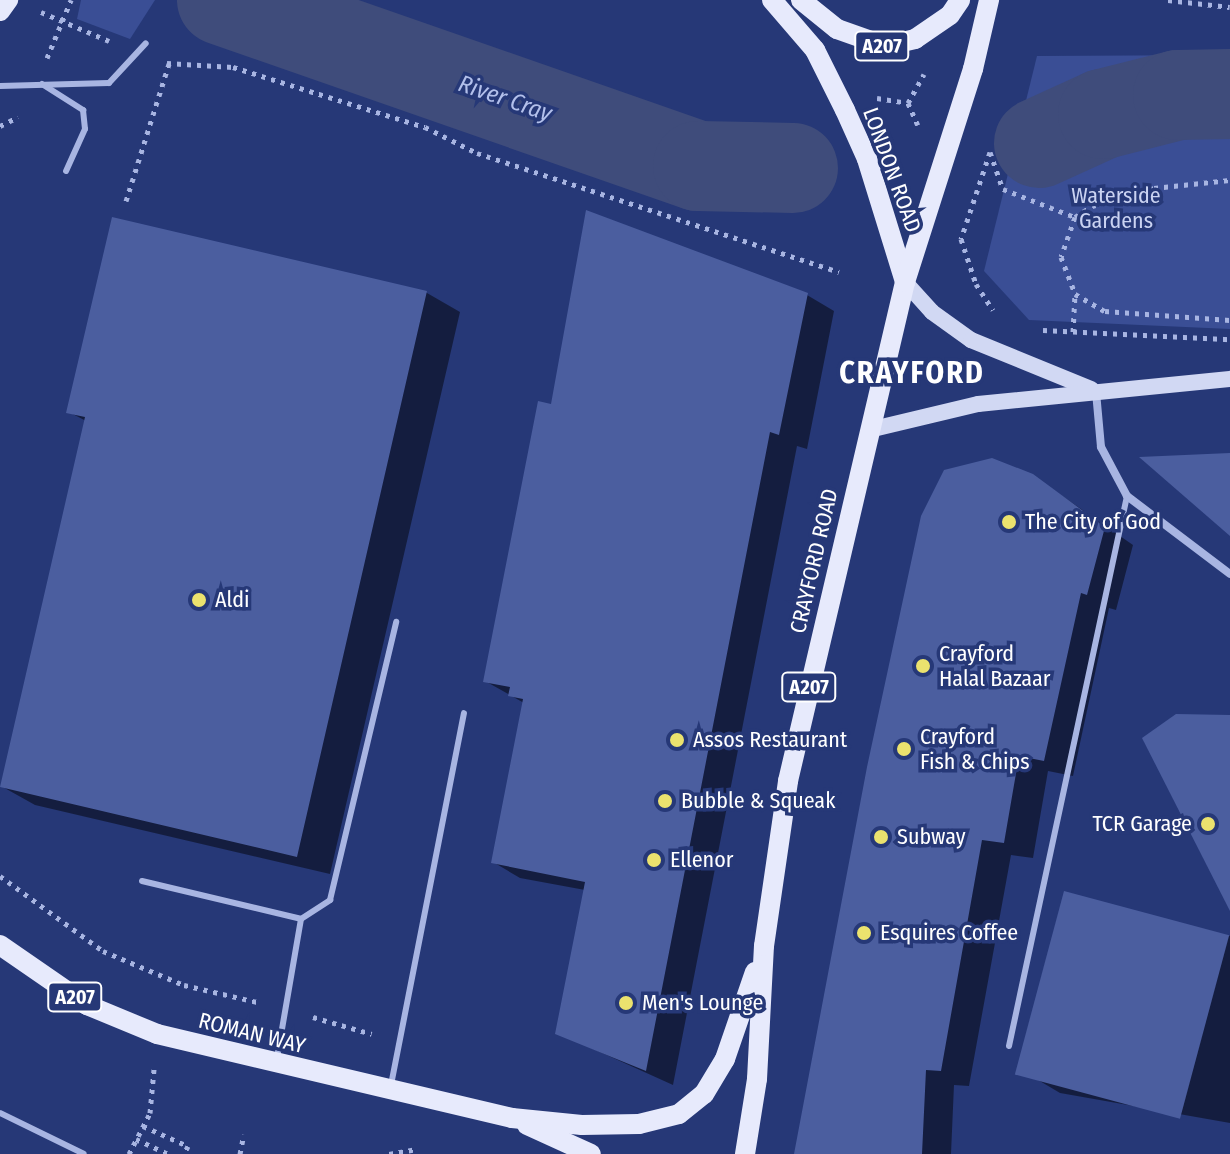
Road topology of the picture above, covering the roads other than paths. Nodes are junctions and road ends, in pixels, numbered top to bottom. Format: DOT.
graph roads {
  1 [pos="8,0"];
  2 [pos="772,0"];
  3 [pos="801,0"];
  4 [pos="960,0"];
  5 [pos="989,0"];
  6 [pos="0,11"];
  7 [pos="146,43"];
  8 [pos="42,84"];
  9 [pos="0,86"];
  10 [pos="66,171"];
  11 [pos="905,282"];
  12 [pos="1230,379"];
  13 [pos="1096,391"];
  14 [pos="869,430"];
  15 [pos="1127,496"];
  16 [pos="1230,574"];
  17 [pos="396,622"];
  18 [pos="464,713"];
  19 [pos="142,881"];
  20 [pos="301,919"];
  21 [pos="0,945"];
  22 [pos="764,946"];
  23 [pos="1009,1046"];
  24 [pos="276,1064"];
  25 [pos="390,1089"];
  26 [pos="0,1113"];
  27 [pos="679,1114"];
  28 [pos="512,1118"];
  29 [pos="84,1154"];
  30 [pos="591,1154"];
  31 [pos="745,1154"];
  1 -- 6 [label="main road"];
  2 -- 11 [label="main road, LONDON ROAD / A207"];
  3 -- 4 [label="main road, A207"];
  5 -- 11 [label="main road, CRAYFORD ROAD"];
  7 -- 8 [label="lane"];
  8 -- 9 [label="lane"];
  8 -- 10 [label="lane"];
  11 -- 13 [label="main road"];
  11 -- 14 [label="main road, CRAYFORD ROAD / A207"];
  12 -- 13 [label="main road"];
  13 -- 14 [label="main road"];
  13 -- 15 [label="street"];
  14 -- 22 [label="main road, CRAYFORD ROAD / A207"];
  15 -- 16 [label="street"];
  15 -- 23 [label="lane"];
  17 -- 20 [label="lane"];
  18 -- 25 [label="lane"];
  19 -- 20 [label="lane"];
  20 -- 24 [label="lane"];
  21 -- 24 [label="main road, ROMAN WAY / A207"];
  22 -- 27 [label="main road, CRAYFORD ROAD / A207"];
  22 -- 31 [label="main road, CRAYFORD ROAD / A207"];
  24 -- 25 [label="main road, ROMAN WAY / A207"];
  25 -- 28 [label="main road, ROMAN WAY / A207"];
  26 -- 29 [label="lane"];
  27 -- 28 [label="main road, ROMAN WAY / A207"];
  28 -- 30 [label="main road, ROMAN WAY / A207"];
}
